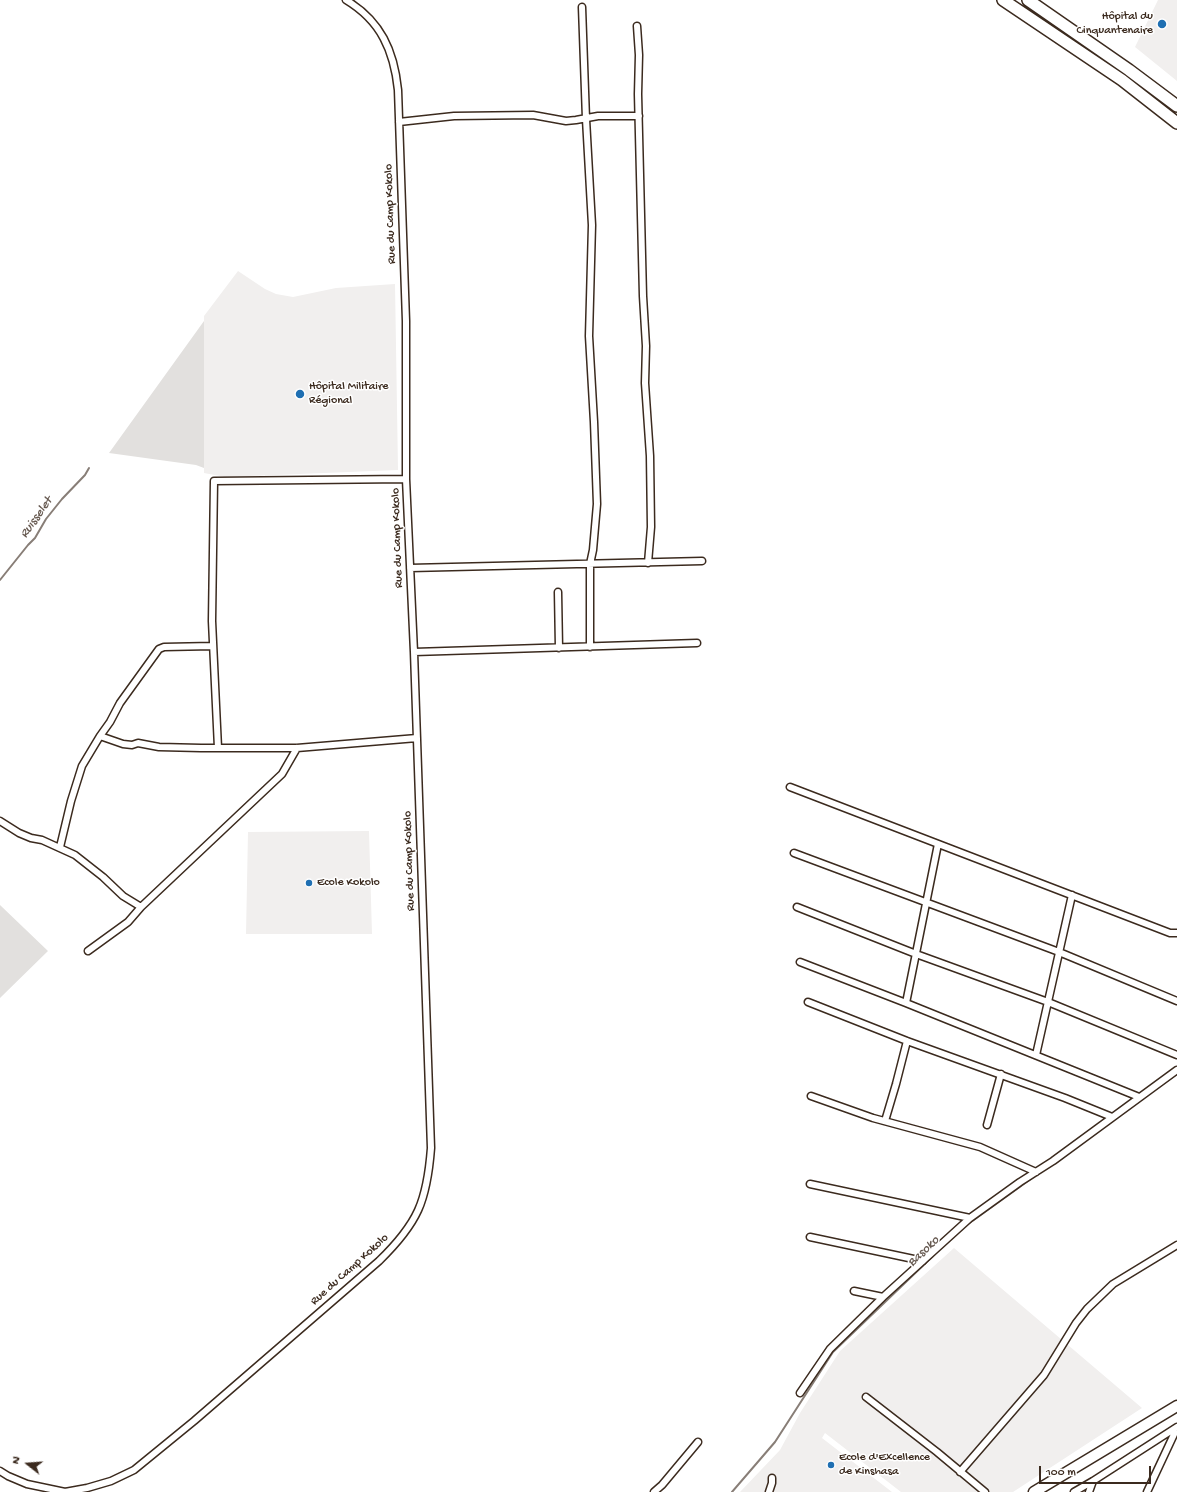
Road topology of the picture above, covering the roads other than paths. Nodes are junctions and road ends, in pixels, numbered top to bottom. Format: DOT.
graph roads {
  1 [pos="346,0"];
  2 [pos="1003,0"];
  3 [pos="1028,0"];
  4 [pos="582,7"];
  5 [pos="637,26"];
  6 [pos="1177,106"];
  7 [pos="638,116"];
  8 [pos="586,119"];
  9 [pos="399,122"];
  10 [pos="1177,122"];
  11 [pos="406,479"];
  12 [pos="702,561"];
  13 [pos="648,563"];
  14 [pos="590,564"];
  15 [pos="410,568"];
  16 [pos="558,592"];
  17 [pos="697,643"];
  18 [pos="213,646"];
  19 [pos="590,647"];
  20 [pos="559,648"];
  21 [pos="414,652"];
  22 [pos="100,736"];
  23 [pos="417,738"];
  24 [pos="218,748"];
  25 [pos="297,748"];
  26 [pos="790,787"];
  27 [pos="0,821"];
  28 [pos="938,844"];
  29 [pos="60,848"];
  30 [pos="794,853"];
  31 [pos="1072,895"];
  32 [pos="926,902"];
  33 [pos="141,907"];
  34 [pos="797,907"];
  35 [pos="1177,933"];
  36 [pos="88,951"];
  37 [pos="1059,952"];
  38 [pos="916,954"];
  39 [pos="800,962"];
  40 [pos="1177,1001"];
  41 [pos="808,1002"];
  42 [pos="1048,1002"];
  43 [pos="906,1003"];
  44 [pos="907,1041"];
  45 [pos="1177,1055"];
  46 [pos="1036,1056"];
  47 [pos="1177,1070"];
  48 [pos="1001,1074"];
  49 [pos="811,1096"];
  50 [pos="1139,1097"];
  51 [pos="1112,1117"];
  52 [pos="885,1121"];
  53 [pos="987,1125"];
  54 [pos="1036,1172"];
  55 [pos="810,1184"];
  56 [pos="970,1218"];
  57 [pos="810,1237"];
  58 [pos="1177,1245"];
  59 [pos="923,1261"];
  60 [pos="854,1291"];
  61 [pos="883,1297"];
  62 [pos="800,1393"];
  63 [pos="866,1397"];
  64 [pos="1177,1406"];
  65 [pos="1177,1428"];
  66 [pos="698,1442"];
  67 [pos="0,1470"];
  68 [pos="960,1472"];
  69 [pos="772,1478"];
  70 [pos="1093,1481"];
  71 [pos="654,1492"];
  72 [pos="769,1492"];
  73 [pos="985,1492"];
  74 [pos="1034,1492"];
  75 [pos="1074,1492"];
  76 [pos="1089,1492"];
  77 [pos="1147,1492"];
  1 -- 9 [label="street, Rue du Camp Kokolo"];
  2 -- 10 [label="highway"];
  3 -- 6 [label="highway"];
  4 -- 8 [label="street"];
  5 -- 7 [label="street"];
  7 -- 8 [label="street"];
  7 -- 13 [label="street"];
  8 -- 9 [label="street"];
  8 -- 14 [label="street"];
  9 -- 11 [label="street, Rue du Camp Kokolo"];
  11 -- 15 [label="street, Rue du Camp Kokolo"];
  11 -- 18 [label="street"];
  12 -- 13 [label="street"];
  13 -- 14 [label="street"];
  14 -- 15 [label="street"];
  14 -- 19 [label="street"];
  15 -- 21 [label="street, Rue du Camp Kokolo"];
  16 -- 20 [label="street"];
  17 -- 19 [label="street"];
  18 -- 22 [label="street"];
  18 -- 24 [label="street"];
  19 -- 20 [label="street"];
  20 -- 21 [label="street"];
  21 -- 23 [label="street, Rue du Camp Kokolo"];
  22 -- 24 [label="street"];
  22 -- 29 [label="street"];
  23 -- 25 [label="street"];
  23 -- 67 [label="street, Rue du Camp Kokolo"];
  24 -- 25 [label="street"];
  25 -- 33 [label="street"];
  26 -- 28 [label="street"];
  27 -- 29 [label="street"];
  28 -- 31 [label="street"];
  28 -- 32 [label="street"];
  29 -- 33 [label="street"];
  30 -- 32 [label="street"];
  31 -- 35 [label="street"];
  31 -- 37 [label="street"];
  32 -- 37 [label="street"];
  32 -- 38 [label="street"];
  33 -- 36 [label="street"];
  34 -- 38 [label="street"];
  37 -- 40 [label="street"];
  37 -- 42 [label="street"];
  38 -- 42 [label="street"];
  38 -- 43 [label="street"];
  39 -- 43 [label="street"];
  41 -- 44 [label="street"];
  42 -- 45 [label="street"];
  42 -- 46 [label="street"];
  43 -- 46 [label="street"];
  44 -- 48 [label="street"];
  44 -- 52 [label="street"];
  46 -- 50 [label="street"];
  47 -- 50 [label="street"];
  48 -- 51 [label="street"];
  48 -- 53 [label="street"];
  49 -- 52 [label="street"];
  50 -- 51 [label="street"];
  51 -- 54 [label="street"];
  52 -- 54 [label="street"];
  54 -- 56 [label="street"];
  55 -- 56 [label="street"];
  56 -- 59 [label="street"];
  57 -- 59 [label="street"];
  58 -- 68 [label="street"];
  59 -- 61 [label="street"];
  60 -- 61 [label="street"];
  61 -- 62 [label="street"];
  63 -- 68 [label="street"];
  64 -- 74 [label="main road"];
  65 -- 70 [label="street"];
  65 -- 77 [label="street"];
  66 -- 71 [label="street"];
  68 -- 73 [label="street"];
  69 -- 72 [label="street"];
  70 -- 75 [label="street"];
  70 -- 76 [label="street"];
}
